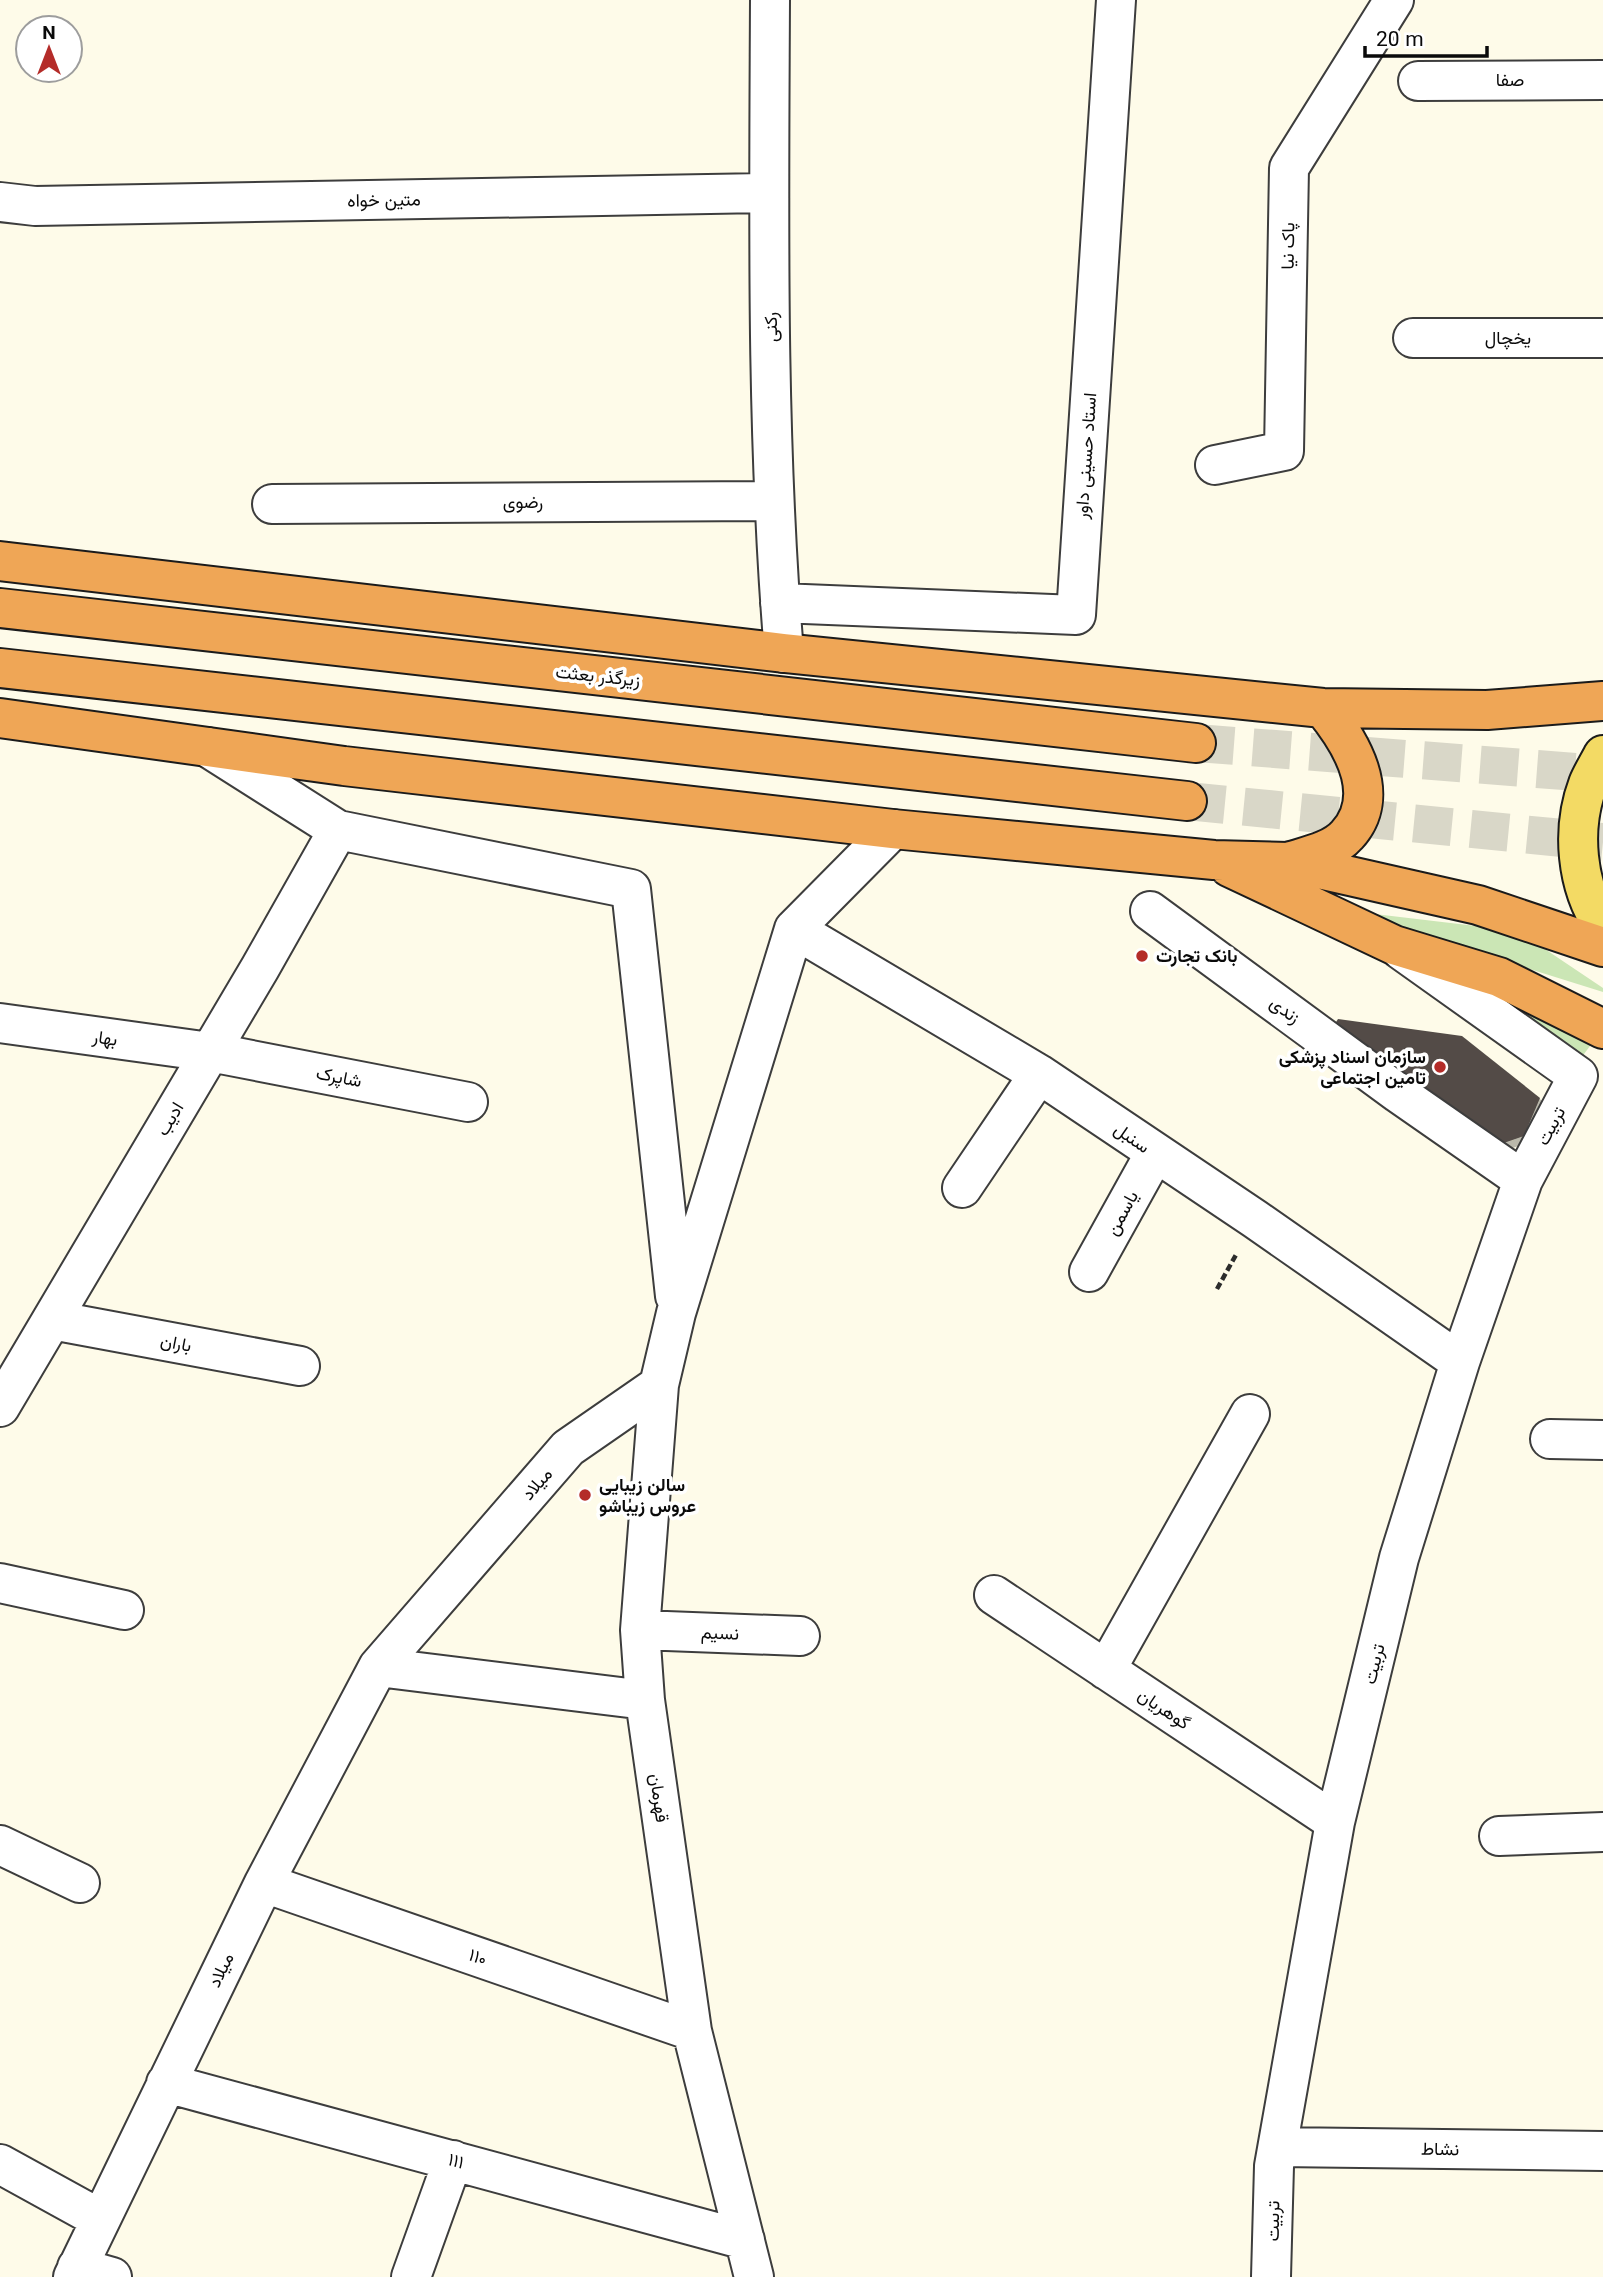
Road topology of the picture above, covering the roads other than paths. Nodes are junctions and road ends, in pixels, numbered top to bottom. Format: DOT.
graph roads {
  1 [pos="770,0"];
  2 [pos="1116,0"];
  3 [pos="1394,0"];
  4 [pos="1603,80"];
  5 [pos="1418,81"];
  6 [pos="769,193"];
  7 [pos="0,202"];
  8 [pos="1413,338"];
  9 [pos="1603,338"];
  10 [pos="1215,465"];
  11 [pos="773,501"];
  12 [pos="272,504"];
  13 [pos="0,561"];
  14 [pos="780,603"];
  15 [pos="0,608"];
  16 [pos="784,653"];
  17 [pos="0,668"];
  18 [pos="1603,701"];
  19 [pos="1323,708"];
  20 [pos="0,718"];
  21 [pos="1196,743"];
  22 [pos="207,747"];
  23 [pos="1603,755"];
  24 [pos="1187,801"];
  25 [pos="893,829"];
  26 [pos="338,830"];
  27 [pos="1214,860"];
  28 [pos="1288,862"];
  29 [pos="1150,911"];
  30 [pos="1603,926"];
  31 [pos="794,929"];
  32 [pos="1394,944"];
  33 [pos="1603,947"];
  34 [pos="0,1023"];
  35 [pos="1603,1030"];
  36 [pos="210,1052"];
  37 [pos="1039,1074"];
  38 [pos="468,1102"];
  39 [pos="1155,1153"];
  40 [pos="1523,1180"];
  41 [pos="961,1188"];
  42 [pos="1090,1272"];
  43 [pos="676,1312"];
  44 [pos="52,1320"];
  45 [pos="1461,1362"];
  46 [pos="300,1366"];
  47 [pos="659,1385"];
  48 [pos="0,1407"];
  49 [pos="1250,1414"];
  50 [pos="1550,1439"];
  51 [pos="1603,1440"];
  52 [pos="0,1583"];
  53 [pos="994,1595"];
  54 [pos="124,1610"];
  55 [pos="640,1630"];
  56 [pos="800,1636"];
  57 [pos="378,1667"];
  58 [pos="1106,1670"];
  59 [pos="645,1700"];
  60 [pos="1335,1822"];
  61 [pos="1603,1832"];
  62 [pos="1499,1836"];
  63 [pos="0,1845"];
  64 [pos="264,1882"];
  65 [pos="80,1883"];
  66 [pos="692,2032"];
  67 [pos="166,2083"];
  68 [pos="1278,2147"];
  69 [pos="1603,2151"];
  70 [pos="453,2160"];
  71 [pos="0,2164"];
  72 [pos="100,2219"];
  73 [pos="746,2240"];
  74 [pos="87,2274"];
  75 [pos="411,2277"];
  76 [pos="754,2277"];
  77 [pos="1271,2277"];
  1 -- 6 [label="street, رکنی"];
  2 -- 14 [label="street, استاد حسینی داور"];
  3 -- 10 [label="street, پاک نیا"];
  4 -- 5 [label="street, صفا"];
  6 -- 7 [label="street, متین خواه"];
  6 -- 11 [label="street, رکنی"];
  8 -- 9 [label="street, یخچال"];
  11 -- 12 [label="street, رضوی"];
  11 -- 14 [label="street, رکنی"];
  13 -- 16 [label="highway"];
  14 -- 16 [label="street, رکنی"];
  15 -- 21 [label="highway, زیرگذر بعثت"];
  16 -- 19 [label="highway"];
  17 -- 24 [label="highway"];
  18 -- 19 [label="highway"];
  19 -- 28 [label="highway"];
  20 -- 22 [label="highway"];
  22 -- 25 [label="highway"];
  22 -- 26 [label="street"];
  23 -- 30 [label="main road"];
  25 -- 27 [label="highway"];
  25 -- 31 [label="street"];
  26 -- 36 [label="street, ادیب"];
  26 -- 43 [label="street"];
  27 -- 28 [label="highway"];
  27 -- 32 [label="highway"];
  28 -- 33 [label="highway"];
  29 -- 40 [label="street, زندی"];
  31 -- 37 [label="street, سنبل"];
  31 -- 43 [label="street, قهرمان"];
  32 -- 35 [label="highway"];
  32 -- 40 [label="street, تربیت"];
  34 -- 36 [label="street, بهار"];
  36 -- 38 [label="street, شاپرک"];
  36 -- 44 [label="street, ادیب"];
  37 -- 39 [label="street, سنبل"];
  37 -- 41 [label="street"];
  39 -- 42 [label="street, یاسمن"];
  39 -- 45 [label="street, سنبل"];
  40 -- 45 [label="street, تربیت"];
  43 -- 47 [label="street, قهرمان"];
  44 -- 46 [label="street, باران"];
  44 -- 48 [label="street, ادیب"];
  45 -- 60 [label="street, تربیت"];
  47 -- 55 [label="street, قهرمان"];
  47 -- 57 [label="street, میلاد"];
  49 -- 58 [label="street"];
  50 -- 51 [label="street"];
  52 -- 54 [label="street"];
  53 -- 58 [label="street, گوهریان"];
  55 -- 56 [label="street, نسیم"];
  55 -- 59 [label="street, قهرمان"];
  57 -- 59 [label="street"];
  57 -- 64 [label="street, میلاد"];
  58 -- 60 [label="street, گوهریان"];
  59 -- 66 [label="street, قهرمان"];
  60 -- 68 [label="street, تربیت"];
  61 -- 62 [label="street"];
  63 -- 65 [label="street"];
  64 -- 66 [label="street, ۱۱۰"];
  64 -- 67 [label="street, میلاد"];
  66 -- 73 [label="street, قهرمان"];
  67 -- 70 [label="street, ۱۱۱"];
  67 -- 72 [label="street, میلاد"];
  68 -- 69 [label="street, نشاط"];
  68 -- 77 [label="street, تربیت"];
  70 -- 73 [label="street, ۱۱۱"];
  70 -- 75 [label="street"];
  71 -- 72 [label="street"];
  72 -- 74 [label="street, میلاد"];
  73 -- 76 [label="street, قهرمان"];
}
